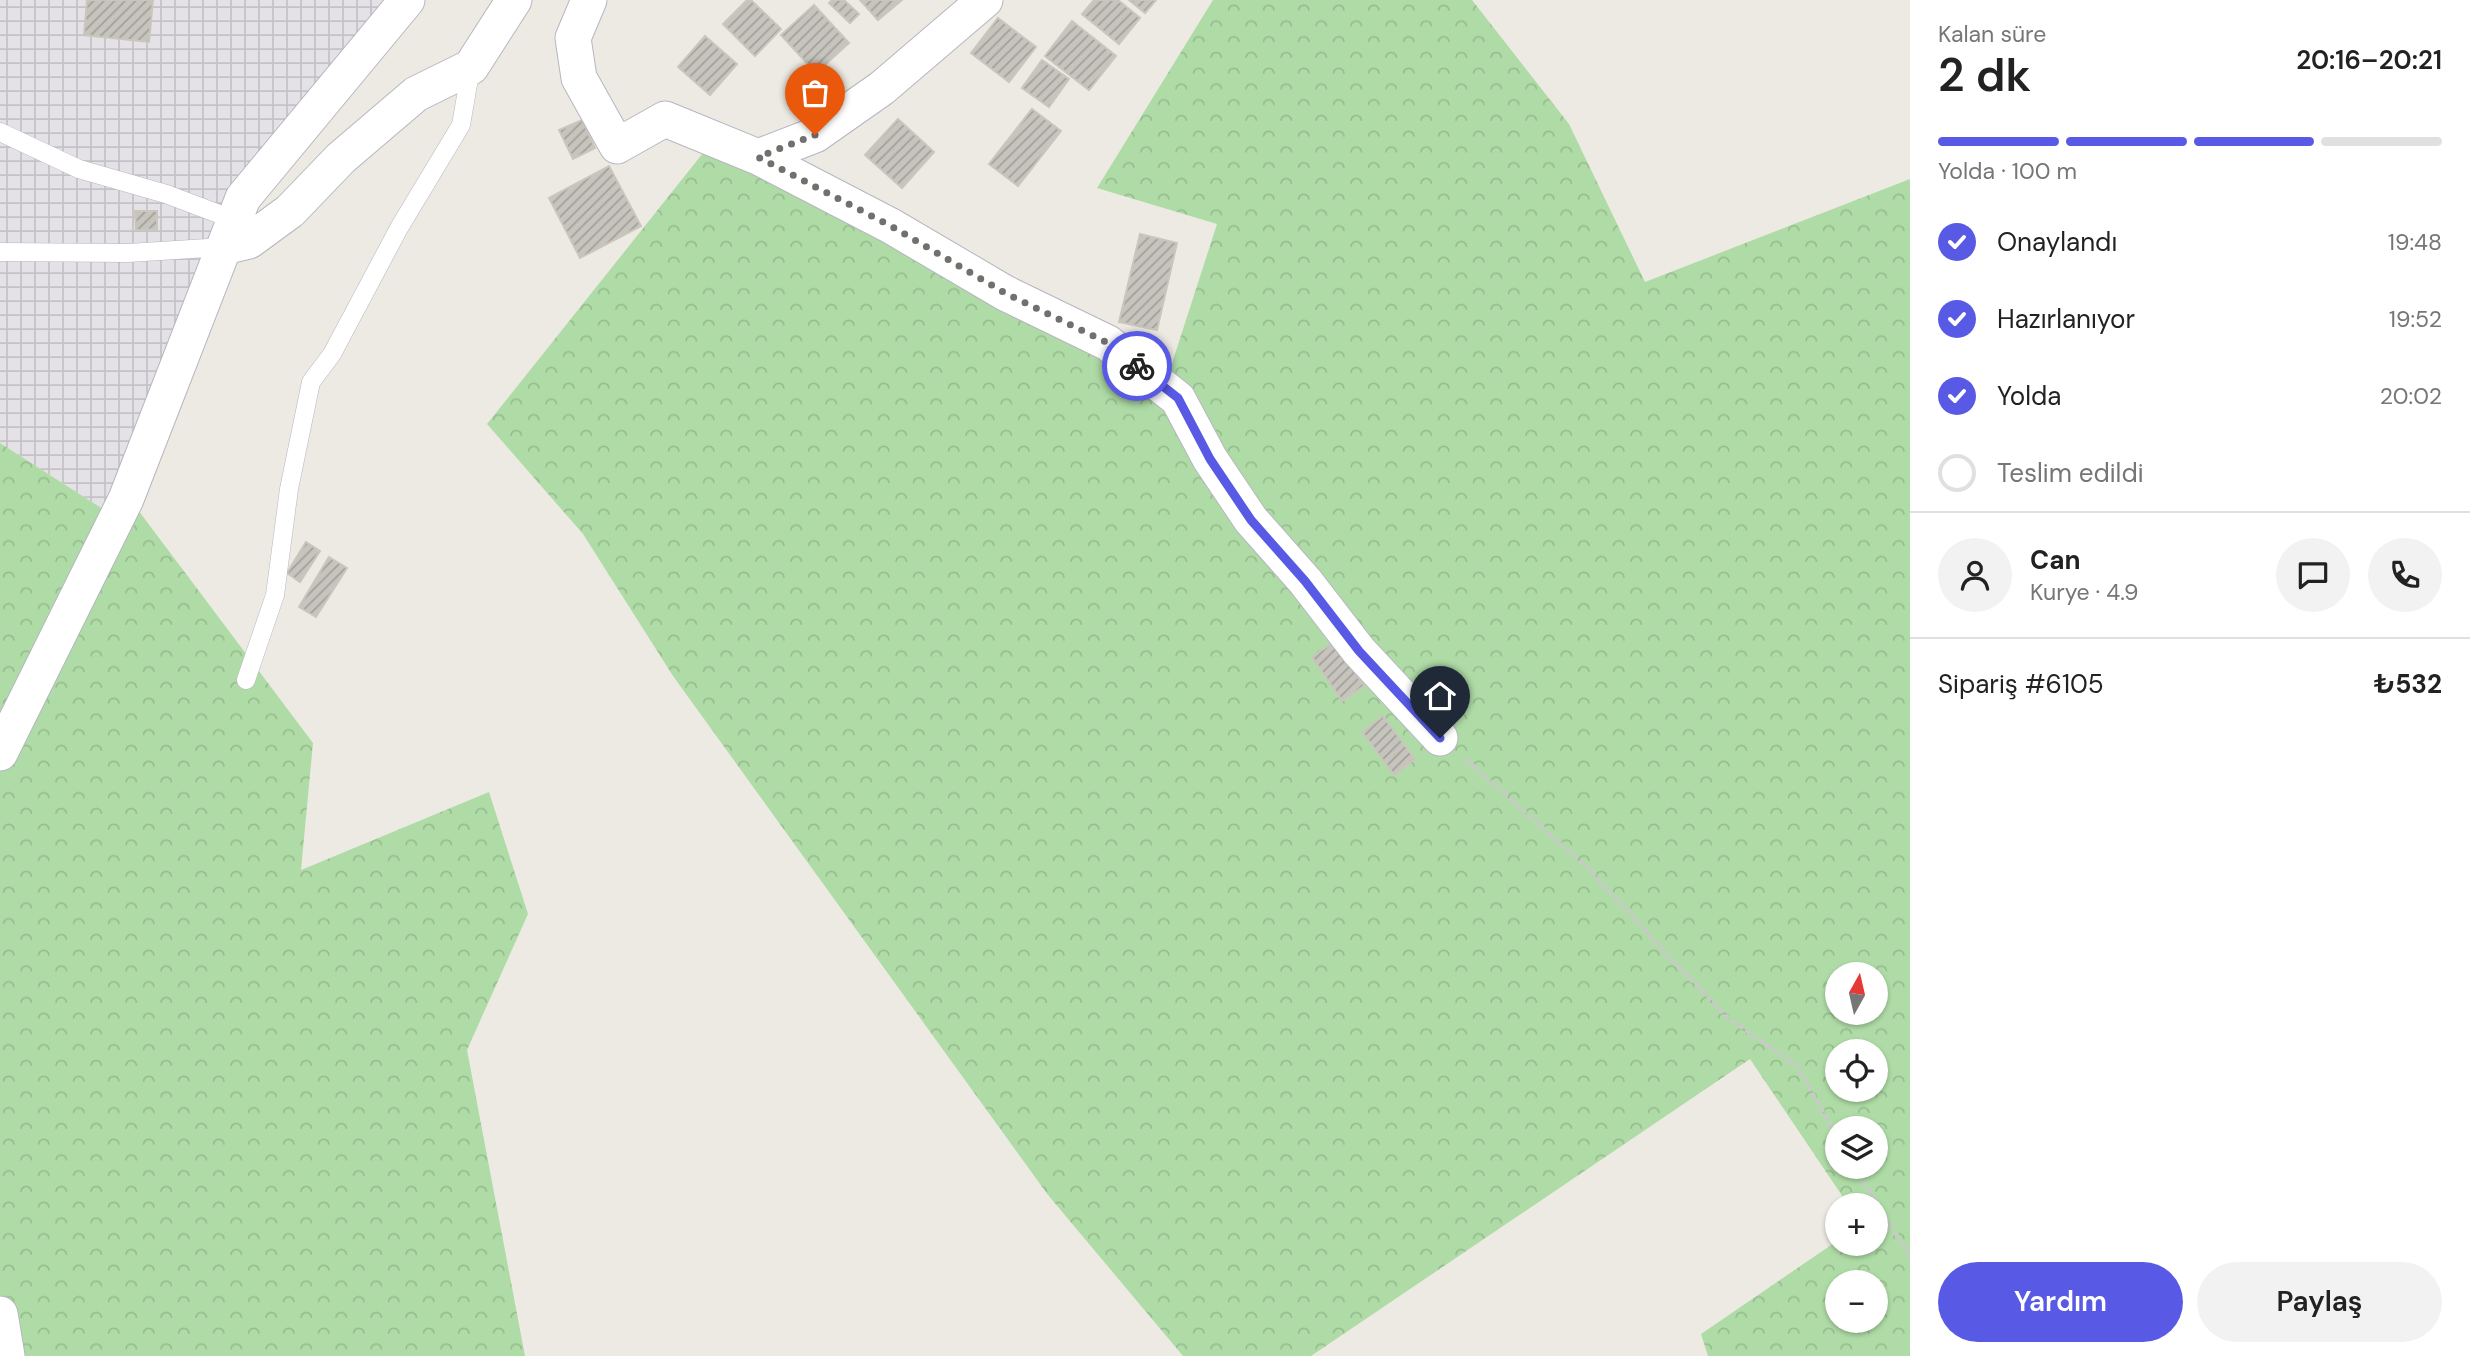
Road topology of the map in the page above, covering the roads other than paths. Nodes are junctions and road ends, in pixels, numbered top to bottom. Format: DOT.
graph roads {
  1 [pos="407,0"];
  2 [pos="514,0"];
  3 [pos="589,0"];
  4 [pos="985,0"];
  5 [pos="471,67"];
  6 [pos="0,132"];
  7 [pos="758,157"];
  8 [pos="229,234"];
  9 [pos="0,252"];
  10 [pos="246,680"];
  11 [pos="1440,738"];
  12 [pos="0,752"];
  13 [pos="0,1314"];
  14 [pos="7,1356"];
  1 -- 8 [label="street"];
  2 -- 5 [label="street"];
  3 -- 7 [label="street"];
  4 -- 7 [label="street"];
  5 -- 8 [label="street"];
  5 -- 10 [label="lane"];
  6 -- 8 [label="lane"];
  7 -- 11 [label="street"];
  8 -- 9 [label="lane"];
  8 -- 12 [label="street"];
  13 -- 14 [label="street"];
}
